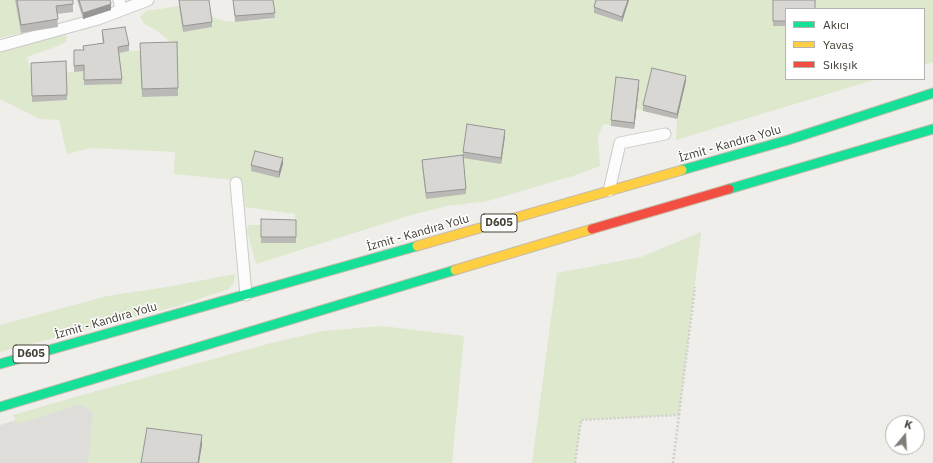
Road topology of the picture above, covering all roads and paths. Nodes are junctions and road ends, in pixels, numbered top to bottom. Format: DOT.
graph roads {
  1 [pos="148,0"];
  2 [pos="120,5"];
  3 [pos="0,46"];
  4 [pos="933,93"];
  5 [pos="933,129"];
  6 [pos="665,134"];
  7 [pos="236,183"];
  8 [pos="609,191"];
  9 [pos="695,288"];
  10 [pos="246,295"];
  11 [pos="0,364"];
  12 [pos="0,407"];
  13 [pos="679,415"];
  14 [pos="574,463"];
  15 [pos="673,463"];
  1 -- 2 [label="lane"];
  2 -- 3 [label="lane"];
  4 -- 8 [label="highway, İzmit - Kandıra Yolu / D605"];
  5 -- 12 [label="highway"];
  6 -- 8 [label="lane"];
  7 -- 10 [label="lane"];
  8 -- 10 [label="highway, İzmit - Kandıra Yolu / D605"];
  9 -- 13 [label="path"];
  10 -- 11 [label="highway, İzmit - Kandıra Yolu / D605"];
  13 -- 14 [label="path"];
  13 -- 15 [label="path"];
}
